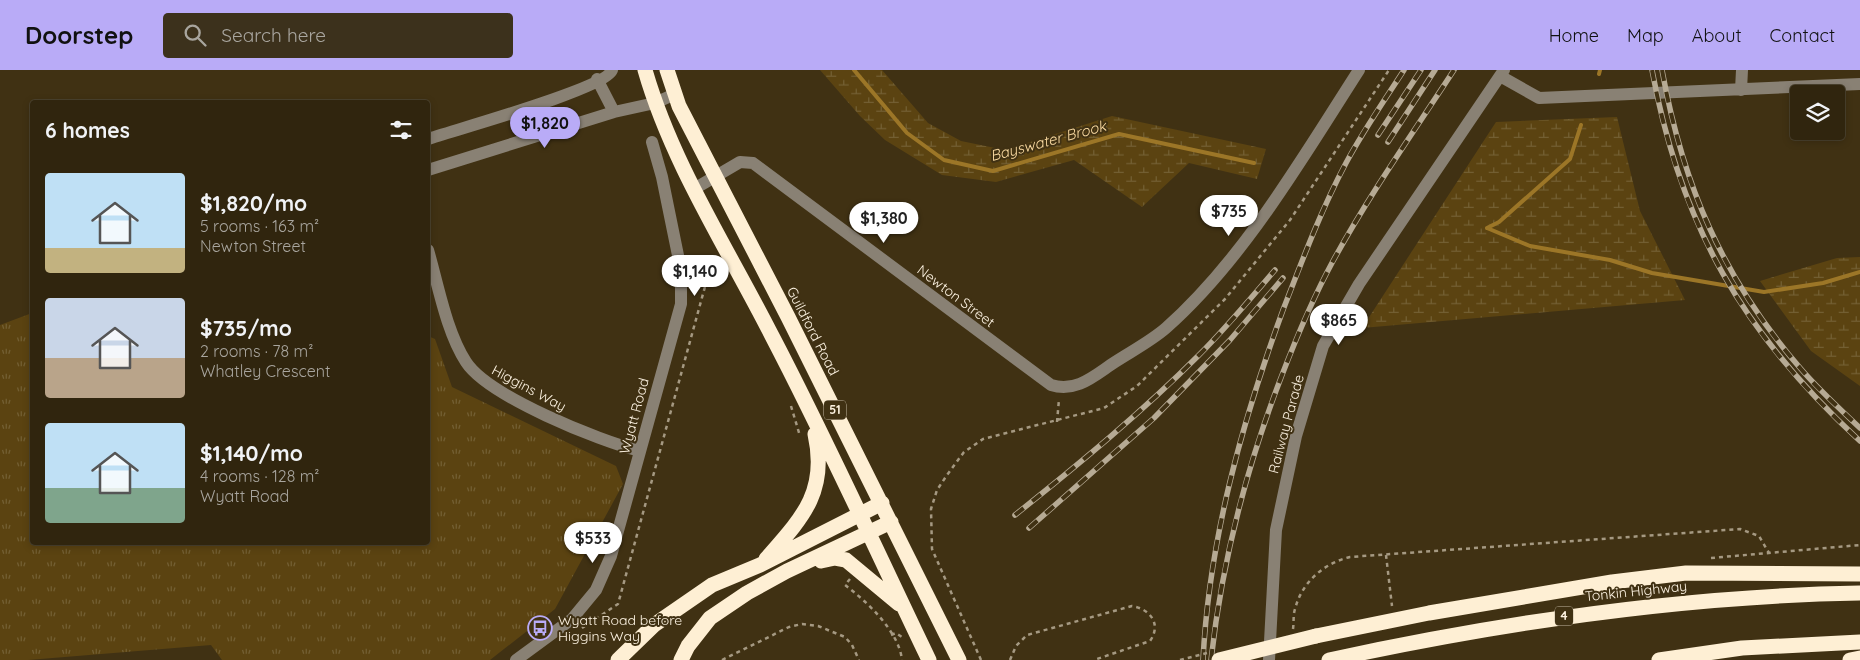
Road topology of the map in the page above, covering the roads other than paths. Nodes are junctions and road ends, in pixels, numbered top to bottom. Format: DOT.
graph roads {
  1 [pos="612,70"];
  2 [pos="645,70"];
  3 [pos="667,70"];
  4 [pos="1359,70"];
  5 [pos="1742,70"];
  6 [pos="1502,73"];
  7 [pos="596,79"];
  8 [pos="1860,84"];
  9 [pos="1741,90"];
  10 [pos="675,94"];
  11 [pos="654,103"];
  12 [pos="614,112"];
  13 [pos="430,138"];
  14 [pos="652,142"];
  15 [pos="430,169"];
  16 [pos="716,176"];
  17 [pos="694,189"];
  18 [pos="430,257"];
  19 [pos="810,412"];
  20 [pos="640,452"];
  21 [pos="882,503"];
  22 [pos="860,515"];
  23 [pos="891,522"];
  24 [pos="870,533"];
  25 [pos="805,564"];
  26 [pos="760,565"];
  27 [pos="1860,574"];
  28 [pos="1860,593"];
  29 [pos="902,606"];
  30 [pos="1860,642"];
  31 [pos="1860,658"];
  32 [pos="516,660"];
  33 [pos="618,660"];
  34 [pos="681,660"];
  35 [pos="930,660"];
  36 [pos="958,660"];
  37 [pos="1219,660"];
  38 [pos="1269,660"];
  39 [pos="1329,660"];
  40 [pos="1659,660"];
  41 [pos="1850,660"];
  1 -- 7 [label="street"];
  2 -- 11 [label="highway, 51"];
  3 -- 10 [label="highway, Guildford Road / 51"];
  4 -- 16 [label="street, Newton Street"];
  5 -- 9 [label="street"];
  6 -- 9 [label="street"];
  6 -- 38 [label="street, Railway Parade"];
  7 -- 12 [label="street"];
  7 -- 13 [label="street"];
  8 -- 9 [label="street"];
  10 -- 11 [label="street"];
  10 -- 16 [label="highway, Guildford Road / 51"];
  11 -- 12 [label="street"];
  11 -- 17 [label="highway, 51"];
  12 -- 15 [label="street"];
  14 -- 20 [label="street, Wyatt Road"];
  16 -- 17 [label="street, Newton Street"];
  16 -- 21 [label="highway, Guildford Road / 51"];
  17 -- 19 [label="highway, 51"];
  18 -- 20 [label="street, Higgins Way"];
  19 -- 22 [label="highway, 51"];
  19 -- 26 [label="highway"];
  20 -- 32 [label="street, Wyatt Road"];
  21 -- 22 [label="highway"];
  21 -- 23 [label="highway, Guildford Road / 51"];
  22 -- 24 [label="highway, 51"];
  22 -- 26 [label="highway"];
  23 -- 24 [label="highway"];
  23 -- 36 [label="highway, Guildford Road / 51"];
  24 -- 25 [label="highway"];
  24 -- 29 [label="highway, 51"];
  25 -- 29 [label="highway"];
  25 -- 34 [label="highway"];
  26 -- 33 [label="highway"];
  27 -- 37 [label="highway, bridge"];
  28 -- 39 [label="highway, Tonkin Highway / 4"];
  29 -- 35 [label="highway, 51"];
  30 -- 40 [label="highway"];
  31 -- 41 [label="highway"];
}
